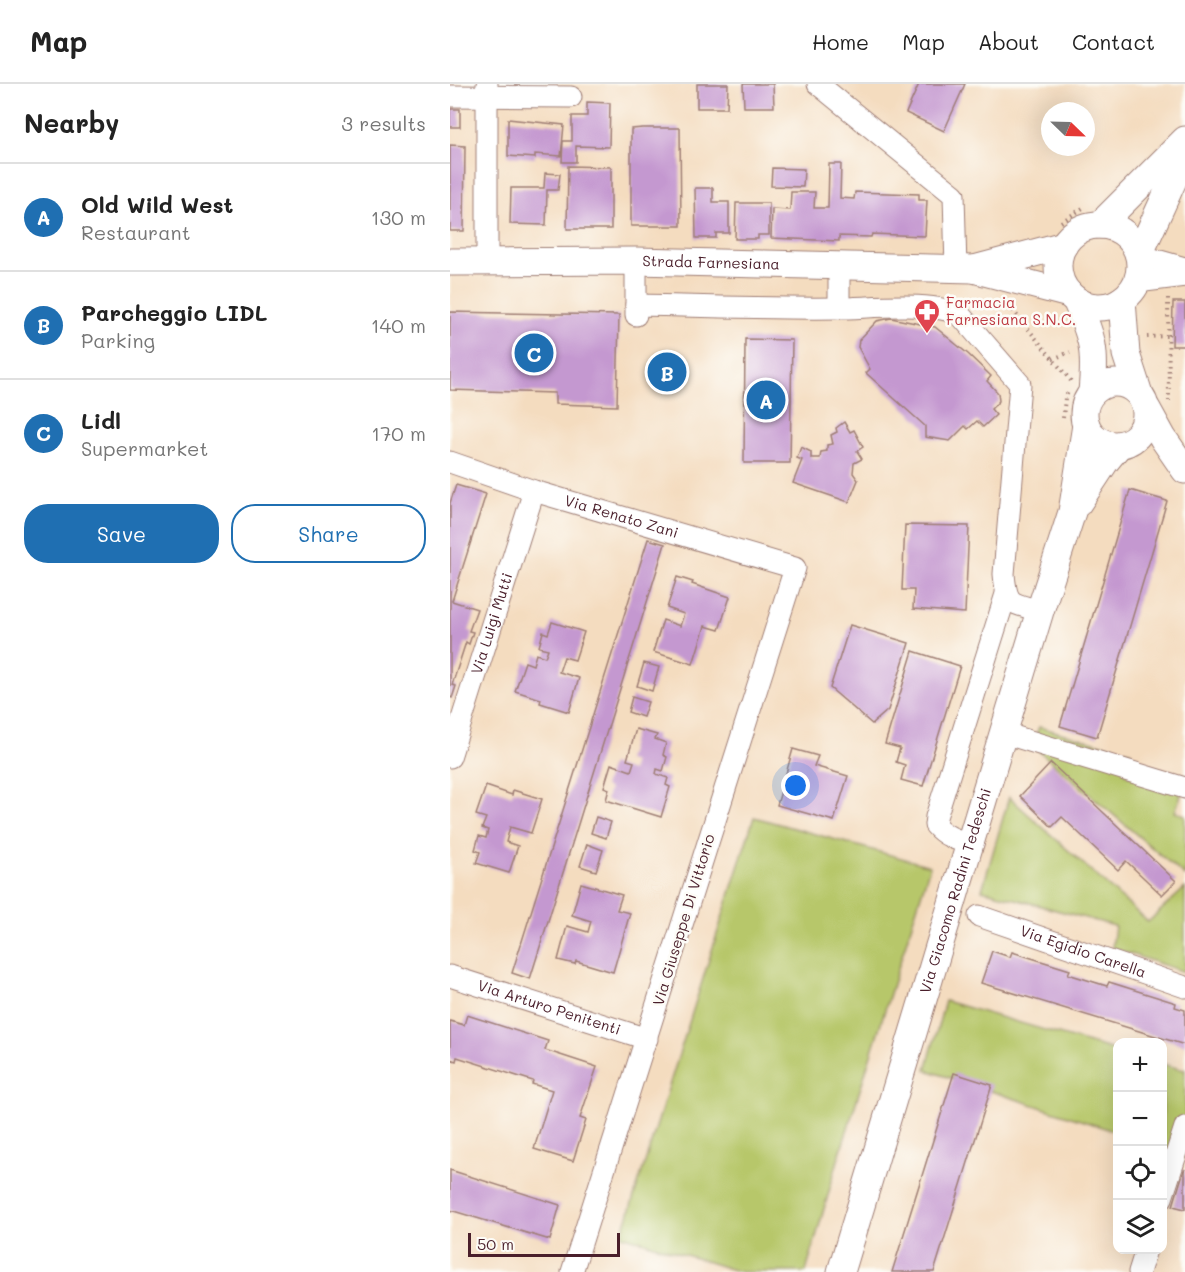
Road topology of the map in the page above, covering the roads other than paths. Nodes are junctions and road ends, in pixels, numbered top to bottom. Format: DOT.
graph roads {
  1 [pos="818,84"];
  2 [pos="487,90"];
  3 [pos="450,96"];
  4 [pos="571,97"];
  5 [pos="1185,140"];
  6 [pos="1185,154"];
  7 [pos="1092,216"];
  8 [pos="1060,235"];
  9 [pos="1139,255"];
  10 [pos="636,261"];
  11 [pos="450,262"];
  12 [pos="487,262"];
  13 [pos="839,265"];
  14 [pos="1185,268"];
  15 [pos="965,269"];
  16 [pos="1185,276"];
  17 [pos="1130,291"];
  18 [pos="1073,297"];
  19 [pos="839,308"];
  20 [pos="1082,388"];
  21 [pos="1151,402"];
  22 [pos="1086,425"];
  23 [pos="1124,444"];
  24 [pos="450,462"];
  25 [pos="1185,470"];
  26 [pos="1185,478"];
  27 [pos="534,491"];
  28 [pos="1072,512"];
  29 [pos="795,568"];
  30 [pos="1006,594"];
  31 [pos="1040,611"];
  32 [pos="1004,733"];
  33 [pos="450,757"];
  34 [pos="1185,788"];
  35 [pos="970,844"];
  36 [pos="979,916"];
  37 [pos="450,976"];
  38 [pos="1185,987"];
  39 [pos="647,1039"];
  40 [pos="1185,1127"];
  41 [pos="1167,1183"];
  42 [pos="1145,1254"];
  43 [pos="572,1272"];
  44 [pos="841,1272"];
  45 [pos="1139,1272"];
  1 -- 15 [label="street"];
  2 -- 3 [label="street"];
  2 -- 4 [label="street"];
  2 -- 12 [label="street"];
  5 -- 7 [label="main road"];
  6 -- 9 [label="main road"];
  7 -- 8 [label="main road"];
  7 -- 9 [label="main road"];
  8 -- 15 [label="main road, Strada Farnesiana"];
  8 -- 18 [label="main road"];
  9 -- 14 [label="street"];
  9 -- 17 [label="main road"];
  10 -- 12 [label="main road, Strada Farnesiana"];
  10 -- 13 [label="main road, Strada Farnesiana"];
  10 -- 19 [label="street"];
  11 -- 12 [label="main road, Strada Farnesiana"];
  13 -- 15 [label="main road, Strada Farnesiana"];
  13 -- 19 [label="street"];
  15 -- 18 [label="main road, Strada Farnesiana"];
  16 -- 17 [label="street"];
  17 -- 18 [label="main road"];
  17 -- 21 [label="main road"];
  18 -- 20 [label="main road"];
  19 -- 30 [label="street"];
  20 -- 21 [label="main road"];
  20 -- 22 [label="main road"];
  21 -- 23 [label="main road"];
  21 -- 25 [label="main road"];
  22 -- 23 [label="main road"];
  22 -- 28 [label="main road, Via Giacomo Radini Tedeschi"];
  23 -- 26 [label="main road"];
  23 -- 28 [label="main road, Via Giacomo Radini Tedeschi"];
  24 -- 27 [label="street, Via Renato Zani"];
  27 -- 29 [label="street, Via Renato Zani"];
  27 -- 33 [label="street, Via Luigi Mutti"];
  28 -- 31 [label="main road, Via Giacomo Radini Tedeschi"];
  29 -- 39 [label="street, Via Giuseppe Di Vittorio"];
  30 -- 31 [label="street"];
  30 -- 35 [label="street"];
  31 -- 32 [label="main road, Via Giacomo Radini Tedeschi"];
  32 -- 34 [label="street"];
  32 -- 35 [label="main road, Via Giacomo Radini Tedeschi"];
  35 -- 44 [label="main road, Via Giacomo Radini Tedeschi"];
  36 -- 38 [label="street, Via Egidio Carella"];
  37 -- 39 [label="street, Via Arturo Penitenti"];
  39 -- 43 [label="street, Via Giuseppe Di Vittorio"];
  40 -- 41 [label="street"];
  42 -- 45 [label="street"];
}
